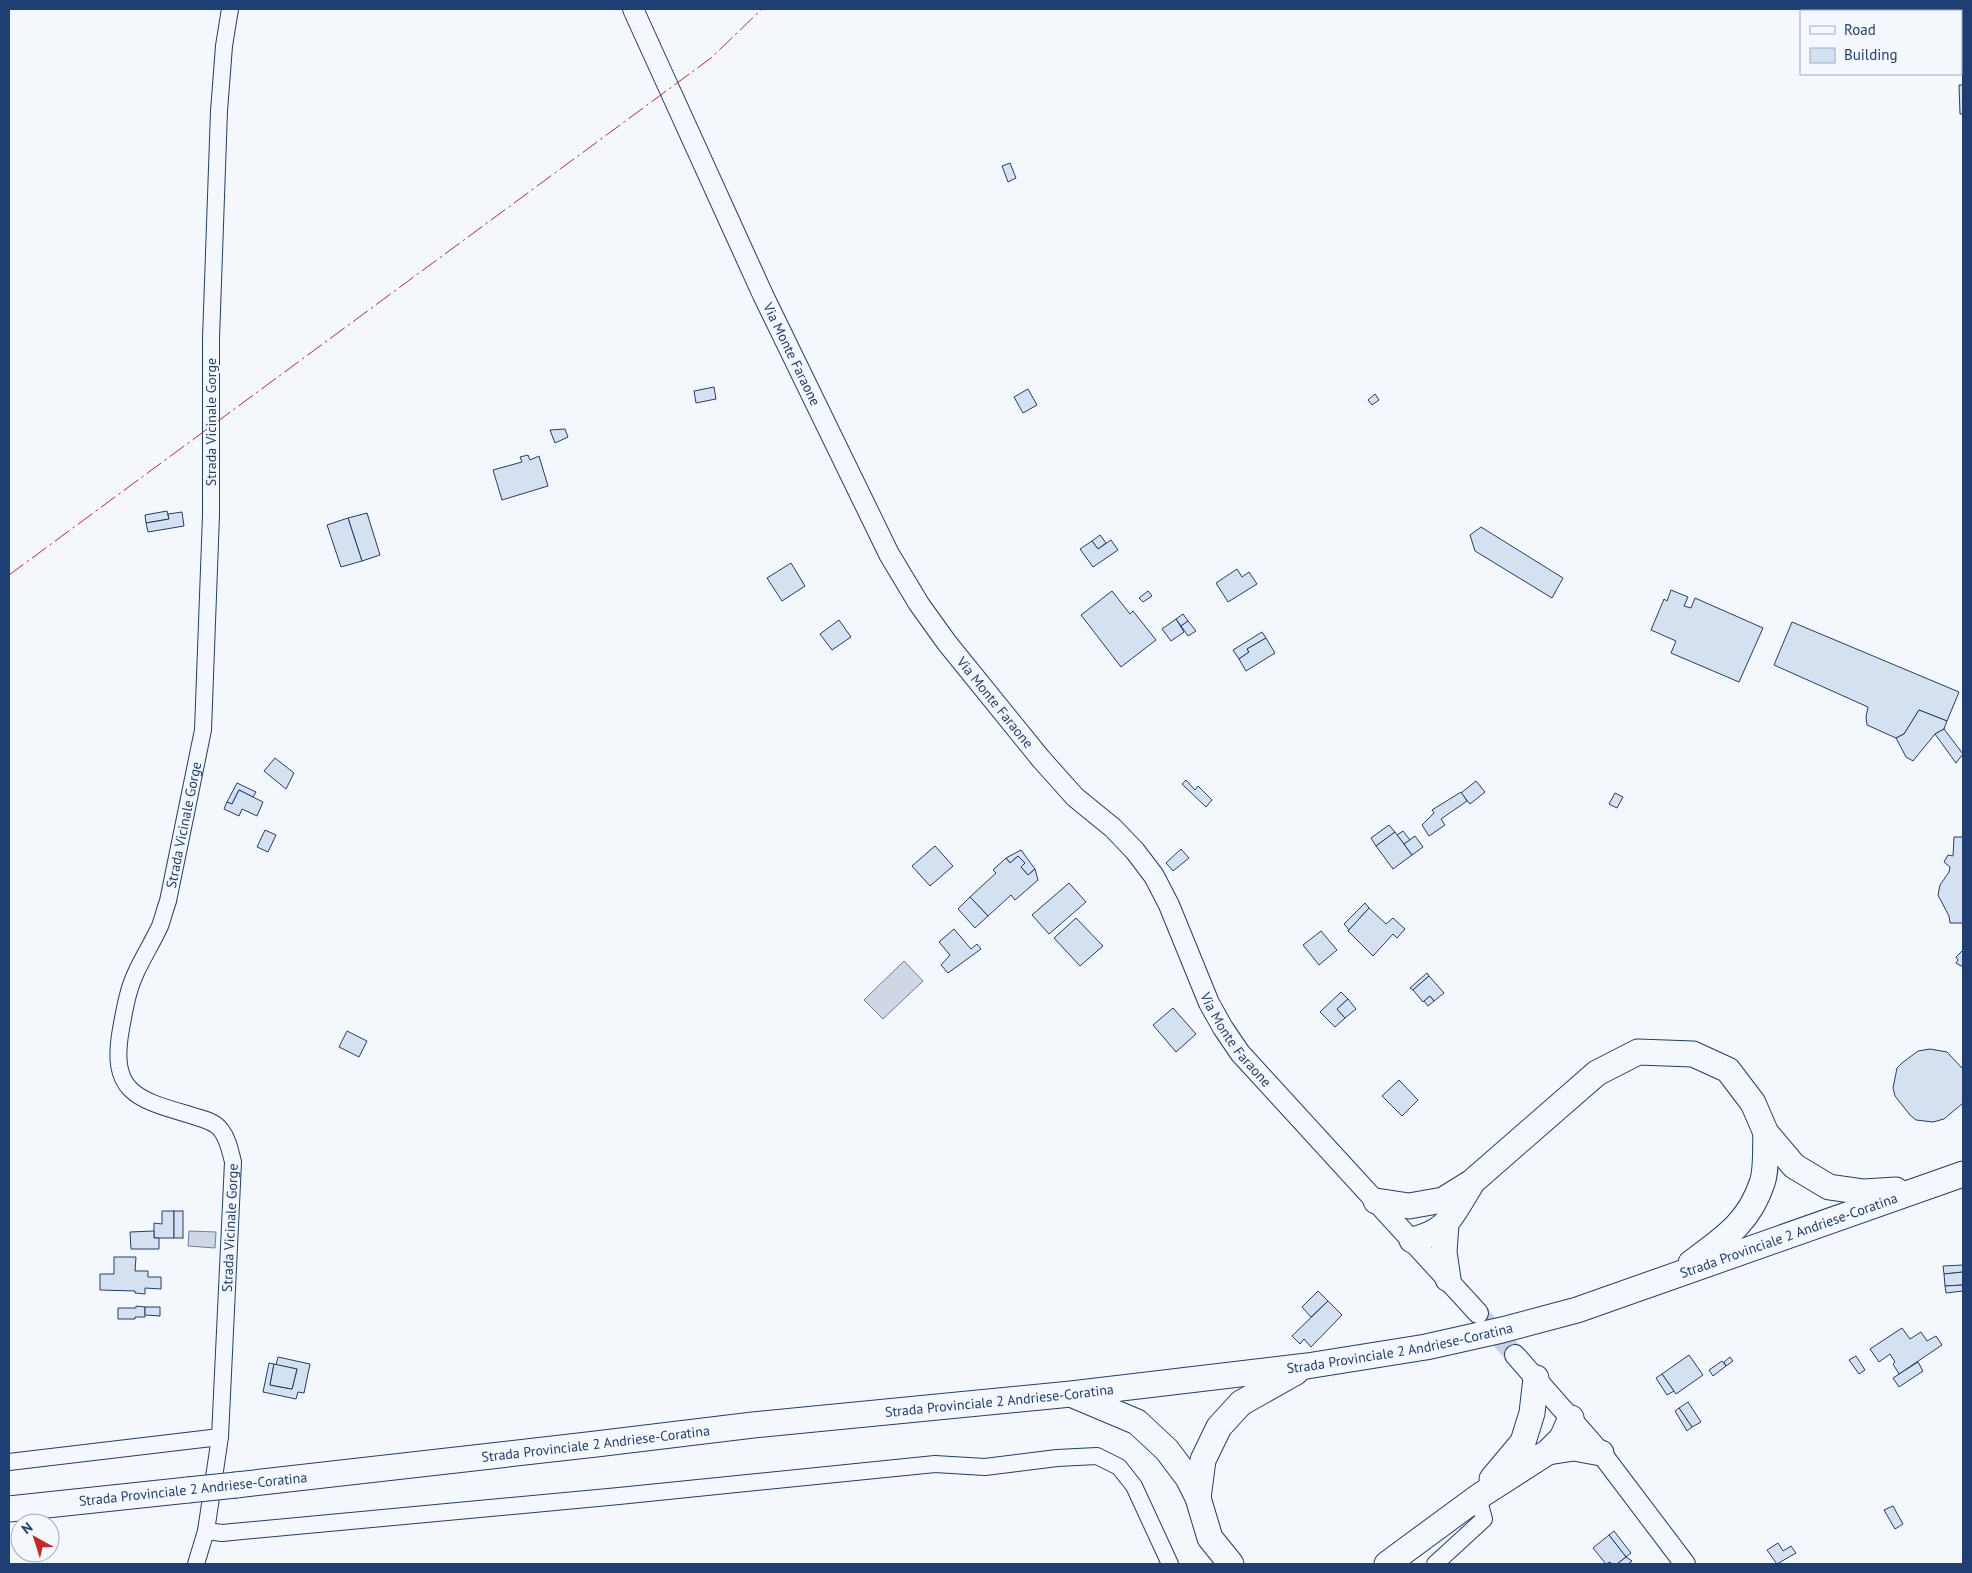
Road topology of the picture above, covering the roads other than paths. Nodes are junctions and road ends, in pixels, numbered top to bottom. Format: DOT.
graph roads {
  1 [pos="230,9"];
  2 [pos="633,9"];
  3 [pos="1766,1133"];
  4 [pos="1963,1174"];
  5 [pos="1472,1182"];
  6 [pos="1928,1187"];
  7 [pos="1443,1200"];
  8 [pos="1376,1201"];
  9 [pos="1446,1224"];
  10 [pos="1412,1240"];
  11 [pos="1674,1277"];
  12 [pos="1448,1279"];
  13 [pos="1478,1313"];
  14 [pos="1515,1355"];
  15 [pos="1307,1366"];
  16 [pos="1536,1378"];
  17 [pos="1071,1394"];
  18 [pos="1571,1418"];
  19 [pos="220,1437"];
  20 [pos="1523,1442"];
  21 [pos="1548,1452"];
  22 [pos="1601,1453"];
  23 [pos="9,1462"];
  24 [pos="1478,1497"];
  25 [pos="1198,1498"];
  26 [pos="11,1510"];
  27 [pos="206,1531"];
  28 [pos="196,1564"];
  29 [pos="1170,1564"];
  30 [pos="1231,1564"];
  31 [pos="1387,1564"];
  32 [pos="1436,1564"];
  33 [pos="1686,1564"];
  1 -- 19 [label="street, Strada Vicinale Gorge"];
  2 -- 8 [label="street, Via Monte Faraone"];
  3 -- 5 [label="main road"];
  3 -- 6 [label="main road"];
  3 -- 11 [label="main road"];
  4 -- 6 [label="main road, Strada Provinciale 2 Andriese-Coratina"];
  5 -- 7 [label="main road"];
  5 -- 9 [label="main road"];
  6 -- 11 [label="main road, Strada Provinciale 2 Andriese-Coratina"];
  7 -- 8 [label="main road"];
  7 -- 10 [label="main road"];
  8 -- 10 [label="street, Via Monte Faraone"];
  9 -- 10 [label="main road"];
  9 -- 12 [label="main road"];
  10 -- 12 [label="street, Via Monte Faraone"];
  11 -- 15 [label="main road, Strada Provinciale 2 Andriese-Coratina"];
  12 -- 13 [label="street, Via Monte Faraone"];
  14 -- 16 [label="street"];
  15 -- 17 [label="main road, Strada Provinciale 2 Andriese-Coratina"];
  15 -- 25 [label="main road"];
  16 -- 18 [label="street"];
  16 -- 20 [label="main road"];
  17 -- 25 [label="main road"];
  17 -- 26 [label="main road, Strada Provinciale 2 Andriese-Coratina, bridge"];
  18 -- 20 [label="main road"];
  18 -- 21 [label="main road"];
  18 -- 22 [label="street"];
  19 -- 23 [label="street"];
  19 -- 27 [label="street, Strada Vicinale Gorge"];
  20 -- 24 [label="main road"];
  21 -- 22 [label="main road"];
  21 -- 24 [label="main road"];
  22 -- 33 [label="street"];
  24 -- 31 [label="main road"];
  24 -- 32 [label="street"];
  25 -- 30 [label="main road"];
  27 -- 28 [label="street, Strada Vicinale Gorge"];
  27 -- 29 [label="street"];
}
